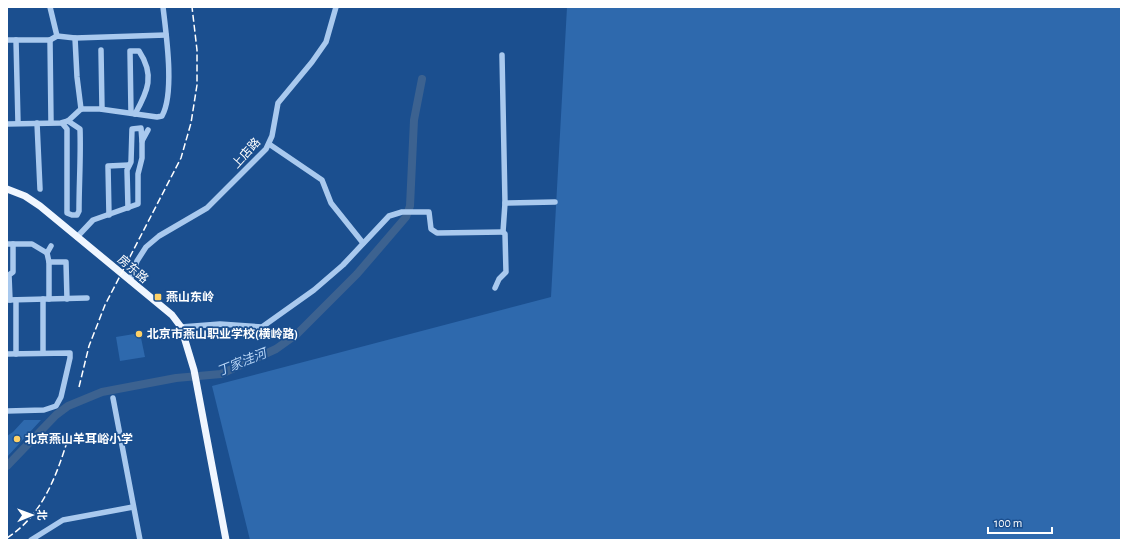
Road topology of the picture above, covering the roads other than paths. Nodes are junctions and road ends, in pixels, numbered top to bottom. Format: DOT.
graph roads {
  1 [pos="50,7"];
  2 [pos="163,7"];
  3 [pos="336,7"];
  4 [pos="166,35"];
  5 [pos="57,36"];
  6 [pos="75,38"];
  7 [pos="7,40"];
  8 [pos="16,40"];
  9 [pos="50,40"];
  10 [pos="101,50"];
  11 [pos="502,55"];
  12 [pos="80,109"];
  13 [pos="102,109"];
  14 [pos="133,114"];
  15 [pos="51,122"];
  16 [pos="65,122"];
  17 [pos="18,123"];
  18 [pos="37,123"];
  19 [pos="7,124"];
  20 [pos="148,130"];
  21 [pos="142,141"];
  22 [pos="269,144"];
  23 [pos="129,165"];
  24 [pos="7,189"];
  25 [pos="40,189"];
  26 [pos="555,202"];
  27 [pos="505,203"];
  28 [pos="128,208"];
  29 [pos="109,215"];
  30 [pos="504,232"];
  31 [pos="77,237"];
  32 [pos="363,243"];
  33 [pos="10,244"];
  34 [pos="51,246"];
  35 [pos="47,253"];
  36 [pos="49,262"];
  37 [pos="130,281"];
  38 [pos="495,288"];
  39 [pos="87,298"];
  40 [pos="46,299"];
  41 [pos="67,299"];
  42 [pos="11,300"];
  43 [pos="181,327"];
  44 [pos="7,354"];
  45 [pos="16,354"];
  46 [pos="43,354"];
  47 [pos="112,398"];
  48 [pos="7,411"];
  49 [pos="133,507"];
  50 [pos="31,540"];
  51 [pos="140,540"];
  52 [pos="226,540"];
  1 -- 5 [label="street"];
  2 -- 4 [label="street"];
  3 -- 22 [label="street, 上店路"];
  4 -- 6 [label="street"];
  4 -- 14 [label="street"];
  5 -- 6 [label="street"];
  5 -- 9 [label="street"];
  6 -- 12 [label="street"];
  7 -- 8 [label="street"];
  8 -- 9 [label="street"];
  8 -- 17 [label="street"];
  9 -- 15 [label="street"];
  10 -- 13 [label="street"];
  11 -- 27 [label="street"];
  12 -- 13 [label="street"];
  12 -- 16 [label="street"];
  13 -- 14 [label="street"];
  14 -- 14 [label="street"];
  15 -- 16 [label="street"];
  15 -- 18 [label="street"];
  16 -- 16 [label="street"];
  17 -- 18 [label="street"];
  17 -- 19 [label="street"];
  18 -- 25 [label="street"];
  20 -- 21 [label="street"];
  21 -- 23 [label="street"];
  21 -- 28 [label="street"];
  22 -- 32 [label="street"];
  22 -- 37 [label="street, 上店路"];
  23 -- 28 [label="street"];
  23 -- 29 [label="street"];
  24 -- 31 [label="main road, 房东路"];
  26 -- 27 [label="street"];
  27 -- 30 [label="street"];
  28 -- 29 [label="street"];
  29 -- 31 [label="street"];
  30 -- 32 [label="street"];
  30 -- 38 [label="street"];
  31 -- 37 [label="main road, 房东路"];
  32 -- 43 [label="street"];
  33 -- 35 [label="street"];
  33 -- 42 [label="street"];
  34 -- 35 [label="street"];
  35 -- 36 [label="street"];
  36 -- 40 [label="street"];
  36 -- 41 [label="street"];
  37 -- 43 [label="main road, 房东路"];
  39 -- 41 [label="street"];
  40 -- 41 [label="street"];
  40 -- 42 [label="street"];
  40 -- 46 [label="street"];
  42 -- 45 [label="street"];
  43 -- 52 [label="main road, 房东路"];
  44 -- 45 [label="street"];
  45 -- 46 [label="street"];
  46 -- 48 [label="street"];
  47 -- 49 [label="street"];
  49 -- 50 [label="street"];
  49 -- 51 [label="street"];
}
